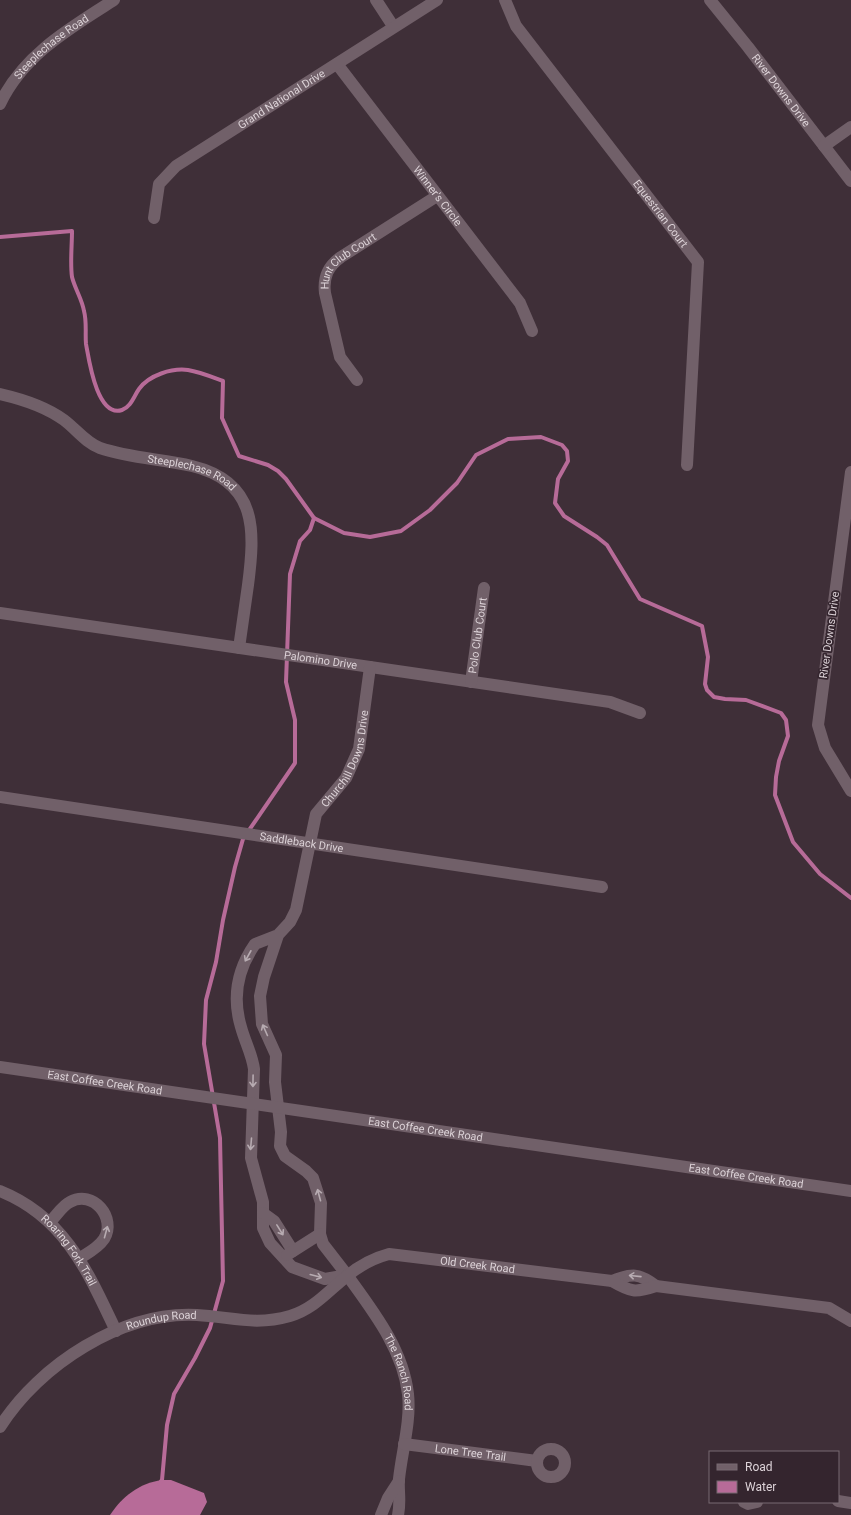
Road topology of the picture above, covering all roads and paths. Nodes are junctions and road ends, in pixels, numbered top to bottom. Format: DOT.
graph roads {
  1 [pos="114,0"];
  2 [pos="376,0"];
  3 [pos="437,0"];
  4 [pos="505,0"];
  5 [pos="710,0"];
  6 [pos="393,26"];
  7 [pos="337,64"];
  8 [pos="0,104"];
  9 [pos="851,127"];
  10 [pos="824,146"];
  11 [pos="851,181"];
  12 [pos="437,196"];
  13 [pos="154,218"];
  14 [pos="532,331"];
  15 [pos="357,380"];
  16 [pos="0,394"];
  17 [pos="687,465"];
  18 [pos="851,472"];
  19 [pos="484,588"];
  20 [pos="0,612"];
  21 [pos="239,648"];
  22 [pos="370,667"];
  23 [pos="471,682"];
  24 [pos="640,714"];
  25 [pos="851,791"];
  26 [pos="0,797"];
  27 [pos="311,844"];
  28 [pos="602,887"];
  29 [pos="278,935"];
  30 [pos="0,1067"];
  31 [pos="253,1105"];
  32 [pos="279,1109"];
  33 [pos="0,1191"];
  34 [pos="851,1191"];
  35 [pos="50,1222"];
  36 [pos="320,1234"];
  37 [pos="288,1255"];
  38 [pos="80,1258"];
  39 [pos="348,1275"];
  40 [pos="612,1280"];
  41 [pos="656,1286"];
  42 [pos="851,1321"];
  43 [pos="116,1331"];
  44 [pos="4,1411"];
  45 [pos="0,1427"];
  46 [pos="404,1444"];
  47 [pos="537,1461"];
  48 [pos="399,1481"];
  49 [pos="839,1501"];
  50 [pos="851,1503"];
  51 [pos="381,1515"];
  52 [pos="398,1515"];
  1 -- 8 [label="street, Steeplechase Road"];
  2 -- 6 [label="street"];
  3 -- 6 [label="street, Grand National Drive"];
  4 -- 17 [label="street, Equestrian Court"];
  5 -- 10 [label="street, River Downs Drive"];
  6 -- 7 [label="street, Grand National Drive"];
  7 -- 12 [label="street, Winner's Circle"];
  7 -- 13 [label="street, Grand National Drive"];
  9 -- 10 [label="street"];
  10 -- 11 [label="street, River Downs Drive"];
  12 -- 14 [label="street, Winner's Circle"];
  12 -- 15 [label="street, Hunt Club Court"];
  16 -- 21 [label="street, Steeplechase Road"];
  18 -- 25 [label="street, River Downs Drive"];
  19 -- 23 [label="street, Polo Club Court"];
  20 -- 21 [label="street, Palomino Drive"];
  21 -- 22 [label="street, Palomino Drive"];
  22 -- 23 [label="street, Palomino Drive"];
  22 -- 27 [label="street, Churchill Downs Drive"];
  23 -- 24 [label="street, Palomino Drive"];
  26 -- 27 [label="street, Saddleback Drive"];
  27 -- 28 [label="street, Saddleback Drive"];
  27 -- 29 [label="street, Churchill Downs Drive"];
  29 -- 31 [label="street, Churchill Downs Drive, one-way"];
  32 -- 29 [label="street, Churchill Downs Drive, one-way"];
  30 -- 31 [label="street, East Coffee Creek Road"];
  31 -- 32 [label="street, East Coffee Creek Road"];
  31 -- 37 [label="street, one-way"];
  32 -- 34 [label="street, East Coffee Creek Road"];
  36 -- 32 [label="street, The Ranch Road, one-way"];
  33 -- 35 [label="street, Roaring Fork Trail"];
  35 -- 38 [label="street, Roaring Fork Trail"];
  38 -- 35 [label="street, one-way"];
  36 -- 37 [label="street"];
  36 -- 39 [label="street, The Ranch Road"];
  37 -- 39 [label="street, one-way"];
  38 -- 43 [label="street, Roaring Fork Trail"];
  39 -- 40 [label="street, Old Creek Road"];
  39 -- 43 [label="street, Roundup Road"];
  39 -- 46 [label="street, The Ranch Road"];
  40 -- 41 [label="street, Old Creek Road"];
  41 -- 40 [label="street, Old Creek Road, one-way"];
  41 -- 42 [label="street, Old Creek Road"];
  43 -- 44 [label="street, Roundup Road"];
  44 -- 45 [label="street, Roundup Road"];
  46 -- 47 [label="street, Lone Tree Trail"];
  46 -- 48 [label="street, The Ranch Road"];
  48 -- 51 [label="street, The Ranch Road"];
  48 -- 52 [label="street, The Ranch Road"];
  49 -- 50 [label="street"];
}
